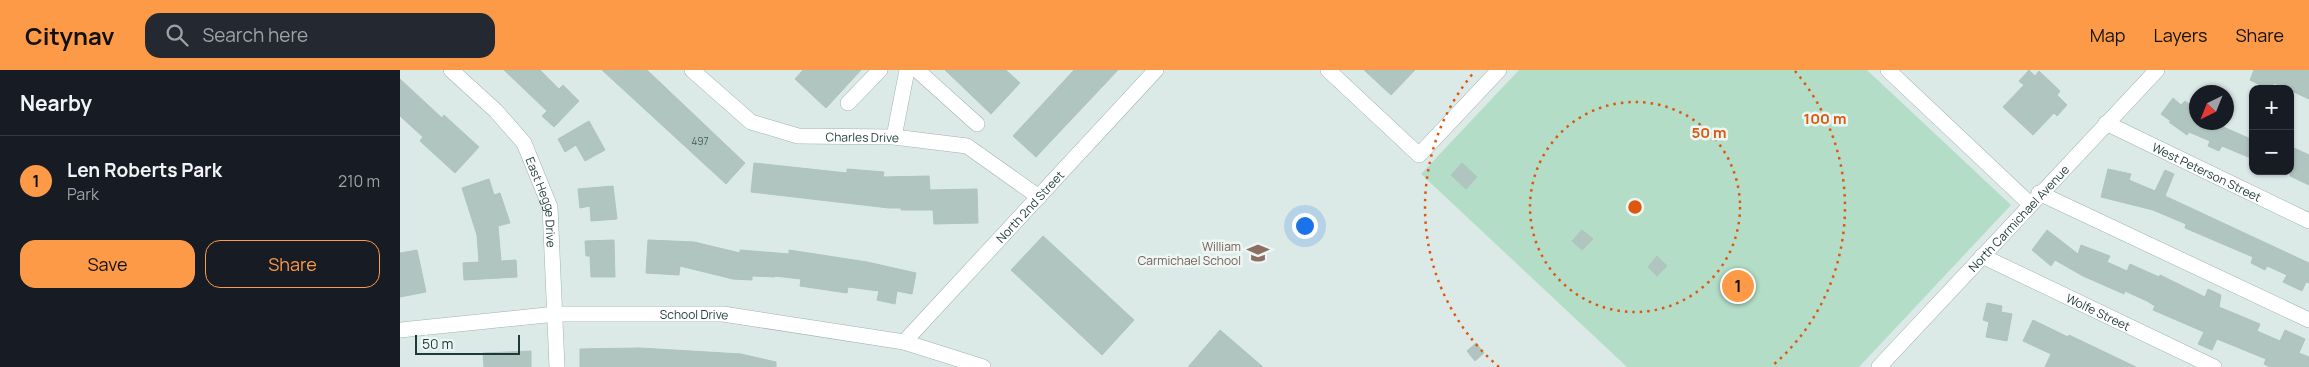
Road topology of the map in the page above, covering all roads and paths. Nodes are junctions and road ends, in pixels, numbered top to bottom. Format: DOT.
graph roads {
  1 [pos="451,70"];
  2 [pos="692,70"];
  3 [pos="880,70"];
  4 [pos="907,70"];
  5 [pos="917,70"];
  6 [pos="1156,70"];
  7 [pos="1499,70"];
  8 [pos="1888,70"];
  9 [pos="2157,70"];
  10 [pos="1334,72"];
  11 [pos="848,103"];
  12 [pos="2106,123"];
  13 [pos="977,124"];
  14 [pos="894,137"];
  15 [pos="1039,197"];
  16 [pos="2035,198"];
  17 [pos="2309,221"];
  18 [pos="1982,256"];
  19 [pos="556,314"];
  20 [pos="2309,320"];
  21 [pos="400,330"];
  22 [pos="904,342"];
  23 [pos="557,367"];
  24 [pos="983,367"];
  25 [pos="1879,367"];
  26 [pos="2214,367"];
  1 -- 19 [label="street, East Hegge Drive"];
  2 -- 14 [label="street, Charles Drive"];
  3 -- 11 [label="street"];
  4 -- 14 [label="street"];
  5 -- 13 [label="street"];
  6 -- 15 [label="street, North 2nd Street"];
  7 -- 10 [label="street"];
  8 -- 16 [label="street"];
  9 -- 12 [label="street, North Carmichael Avenue"];
  12 -- 16 [label="street, North Carmichael Avenue"];
  12 -- 17 [label="street, West Peterson Street"];
  14 -- 15 [label="street, Charles Drive"];
  15 -- 22 [label="street, North 2nd Street"];
  16 -- 18 [label="street, North Carmichael Avenue"];
  16 -- 20 [label="street"];
  18 -- 25 [label="street, North Carmichael Avenue"];
  18 -- 26 [label="street, Wolfe Street"];
  19 -- 21 [label="street, School Drive"];
  19 -- 22 [label="street, School Drive"];
  19 -- 23 [label="street, East Hegge Drive"];
  22 -- 24 [label="street, School Drive"];
}
